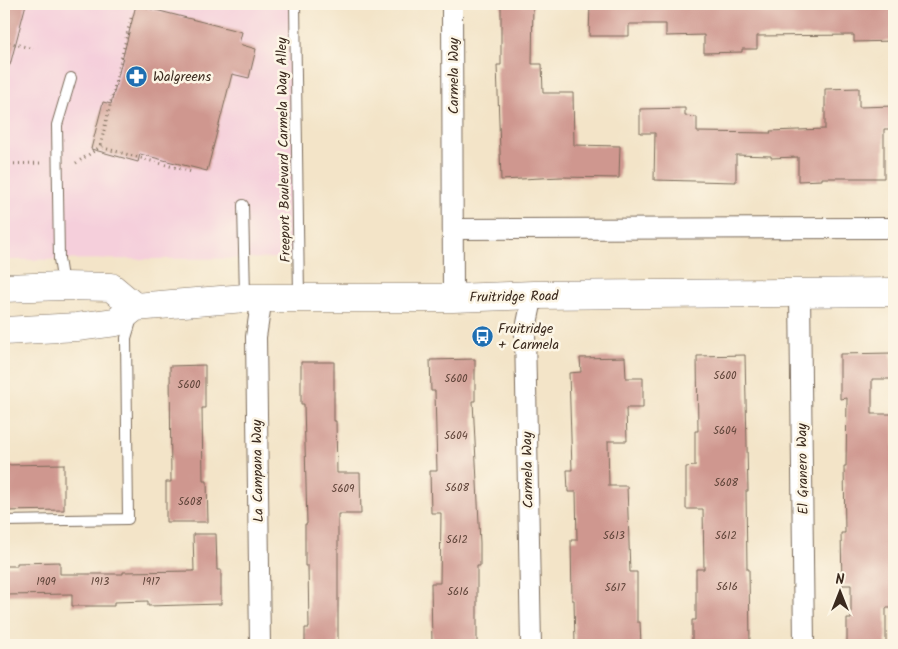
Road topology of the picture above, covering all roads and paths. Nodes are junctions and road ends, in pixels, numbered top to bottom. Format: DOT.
graph roads {
  1 [pos="295,4"];
  2 [pos="452,4"];
  3 [pos="131,18"];
  4 [pos="4,41"];
  5 [pos="33,49"];
  6 [pos="71,78"];
  7 [pos="100,147"];
  8 [pos="76,163"];
  9 [pos="192,172"];
  10 [pos="243,205"];
  11 [pos="894,228"];
  12 [pos="453,229"];
  13 [pos="4,270"];
  14 [pos="63,286"];
  15 [pos="4,288"];
  16 [pos="894,292"];
  17 [pos="800,293"];
  18 [pos="533,295"];
  19 [pos="254,297"];
  20 [pos="299,297"];
  21 [pos="453,298"];
  22 [pos="135,307"];
  23 [pos="16,335"];
  24 [pos="4,521"];
  25 [pos="260,645"];
  26 [pos="531,645"];
  27 [pos="804,645"];
  1 -- 20 [label="lane, Freeport Boulevard Carmela Way Alley"];
  2 -- 12 [label="street, Carmela Way"];
  3 -- 7 [label="path"];
  4 -- 5 [label="path"];
  6 -- 14 [label="lane"];
  7 -- 8 [label="path"];
  7 -- 9 [label="path"];
  10 -- 19 [label="lane"];
  11 -- 12 [label="street"];
  12 -- 21 [label="street, Carmela Way"];
  13 -- 14 [label="main road"];
  14 -- 15 [label="main road"];
  14 -- 22 [label="main road"];
  16 -- 17 [label="main road, Fruitridge Road"];
  17 -- 18 [label="main road, Fruitridge Road"];
  17 -- 27 [label="street, El Granero Way"];
  18 -- 21 [label="main road, Fruitridge Road"];
  18 -- 26 [label="street, Carmela Way"];
  19 -- 20 [label="main road, Fruitridge Road"];
  19 -- 22 [label="main road, Fruitridge Road"];
  19 -- 25 [label="street, La Campana Way"];
  20 -- 21 [label="main road, Fruitridge Road"];
  22 -- 23 [label="main road"];
  22 -- 24 [label="lane"];
}
